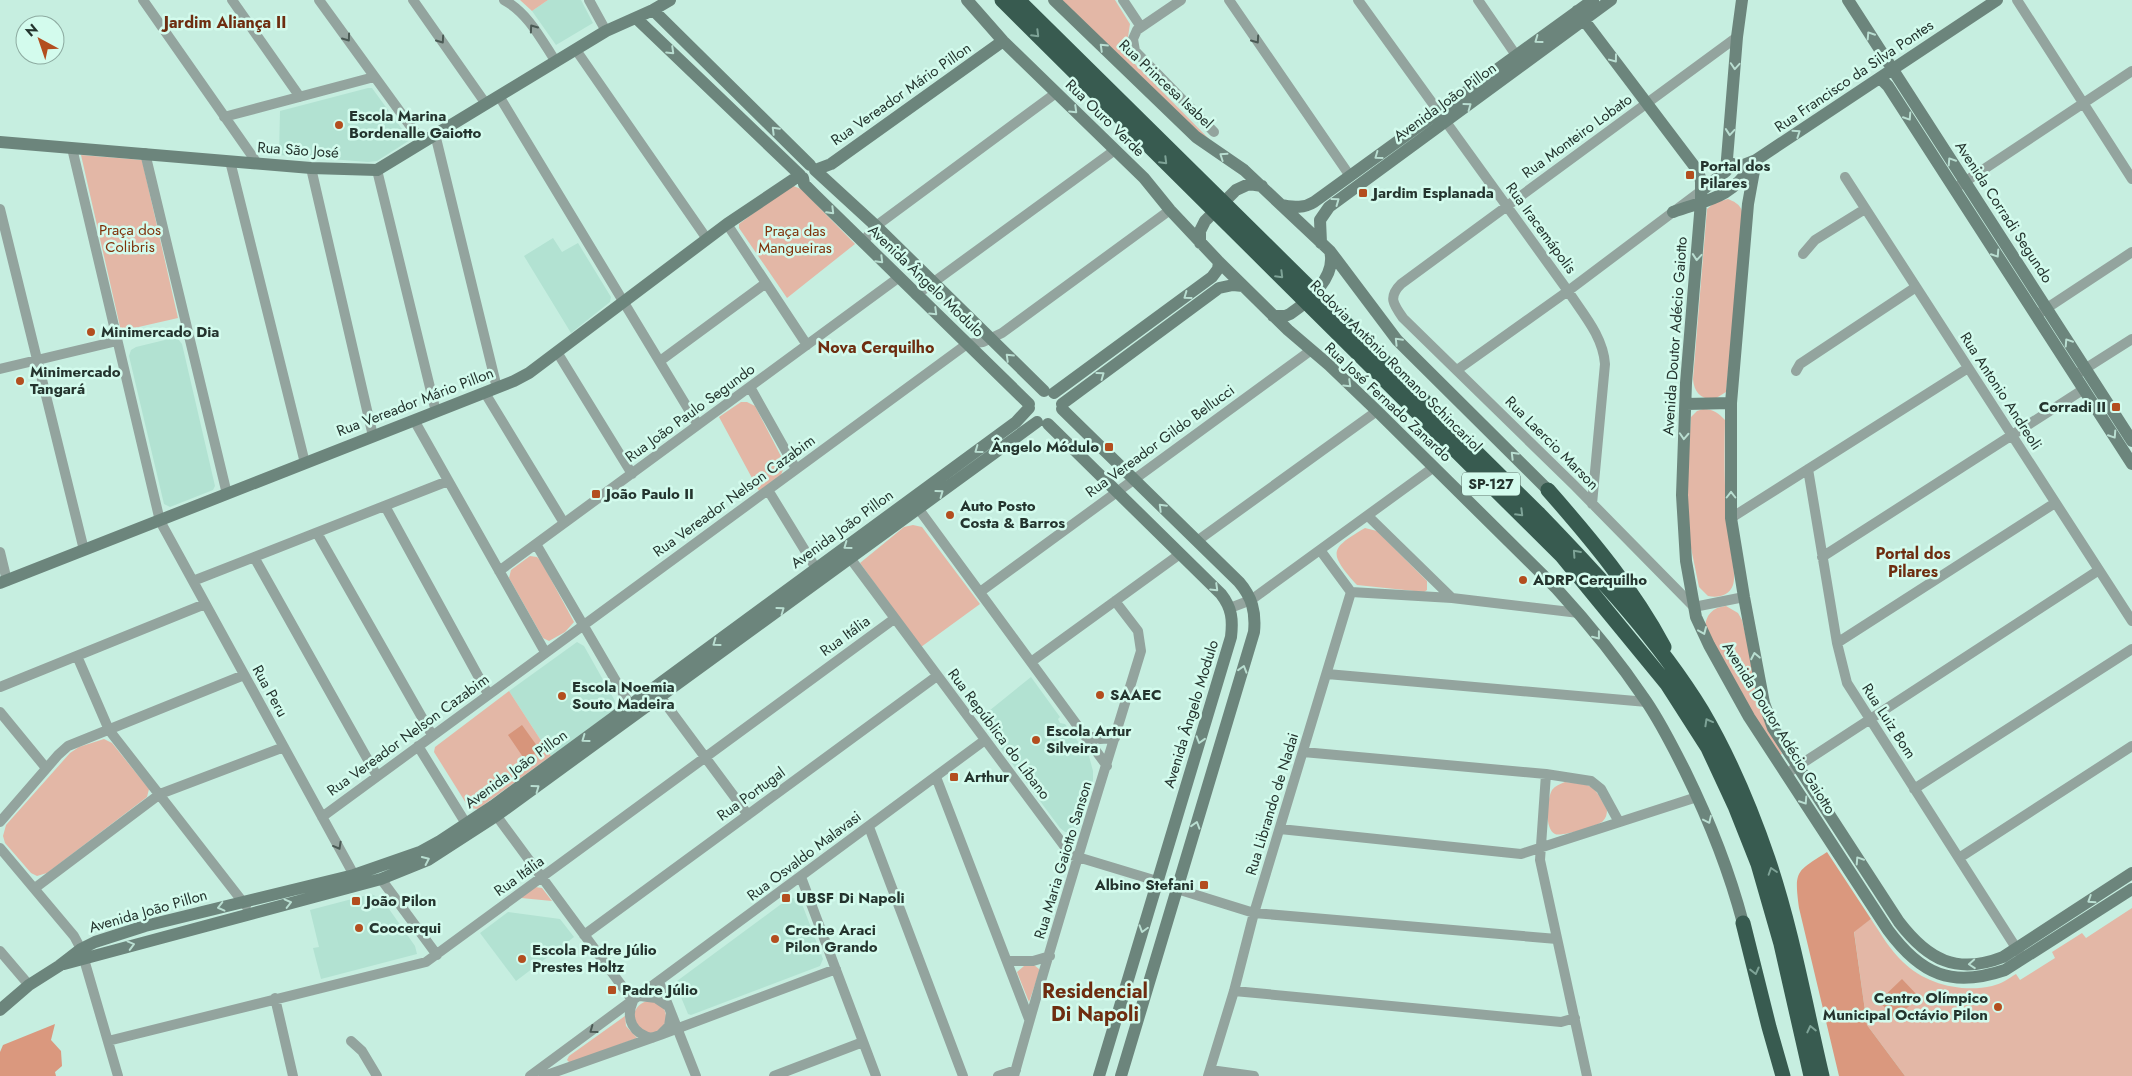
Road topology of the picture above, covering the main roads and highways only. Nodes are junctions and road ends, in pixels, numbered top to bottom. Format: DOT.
graph roads {
  1 [pos="1002,0"];
  2 [pos="1018,0"];
  3 [pos="1548,490"];
  4 [pos="1685,686"];
  5 [pos="1743,923"];
  6 [pos="1783,1076"];
  7 [pos="1811,1076"];
  8 [pos="1822,1076"];
  1 -- 7 [label="highway, Rodovia Antônio Romano Schincariol / SP-127, one-way"];
  4 -- 2 [label="highway, Rodovia Antônio Romano Schincariol / SP-127, one-way"];
  3 -- 4 [label="highway"];
  8 -- 4 [label="highway, Rodovia Antônio Romano Schincariol / SP-127, one-way"];
  5 -- 6 [label="highway, one-way"];
}
